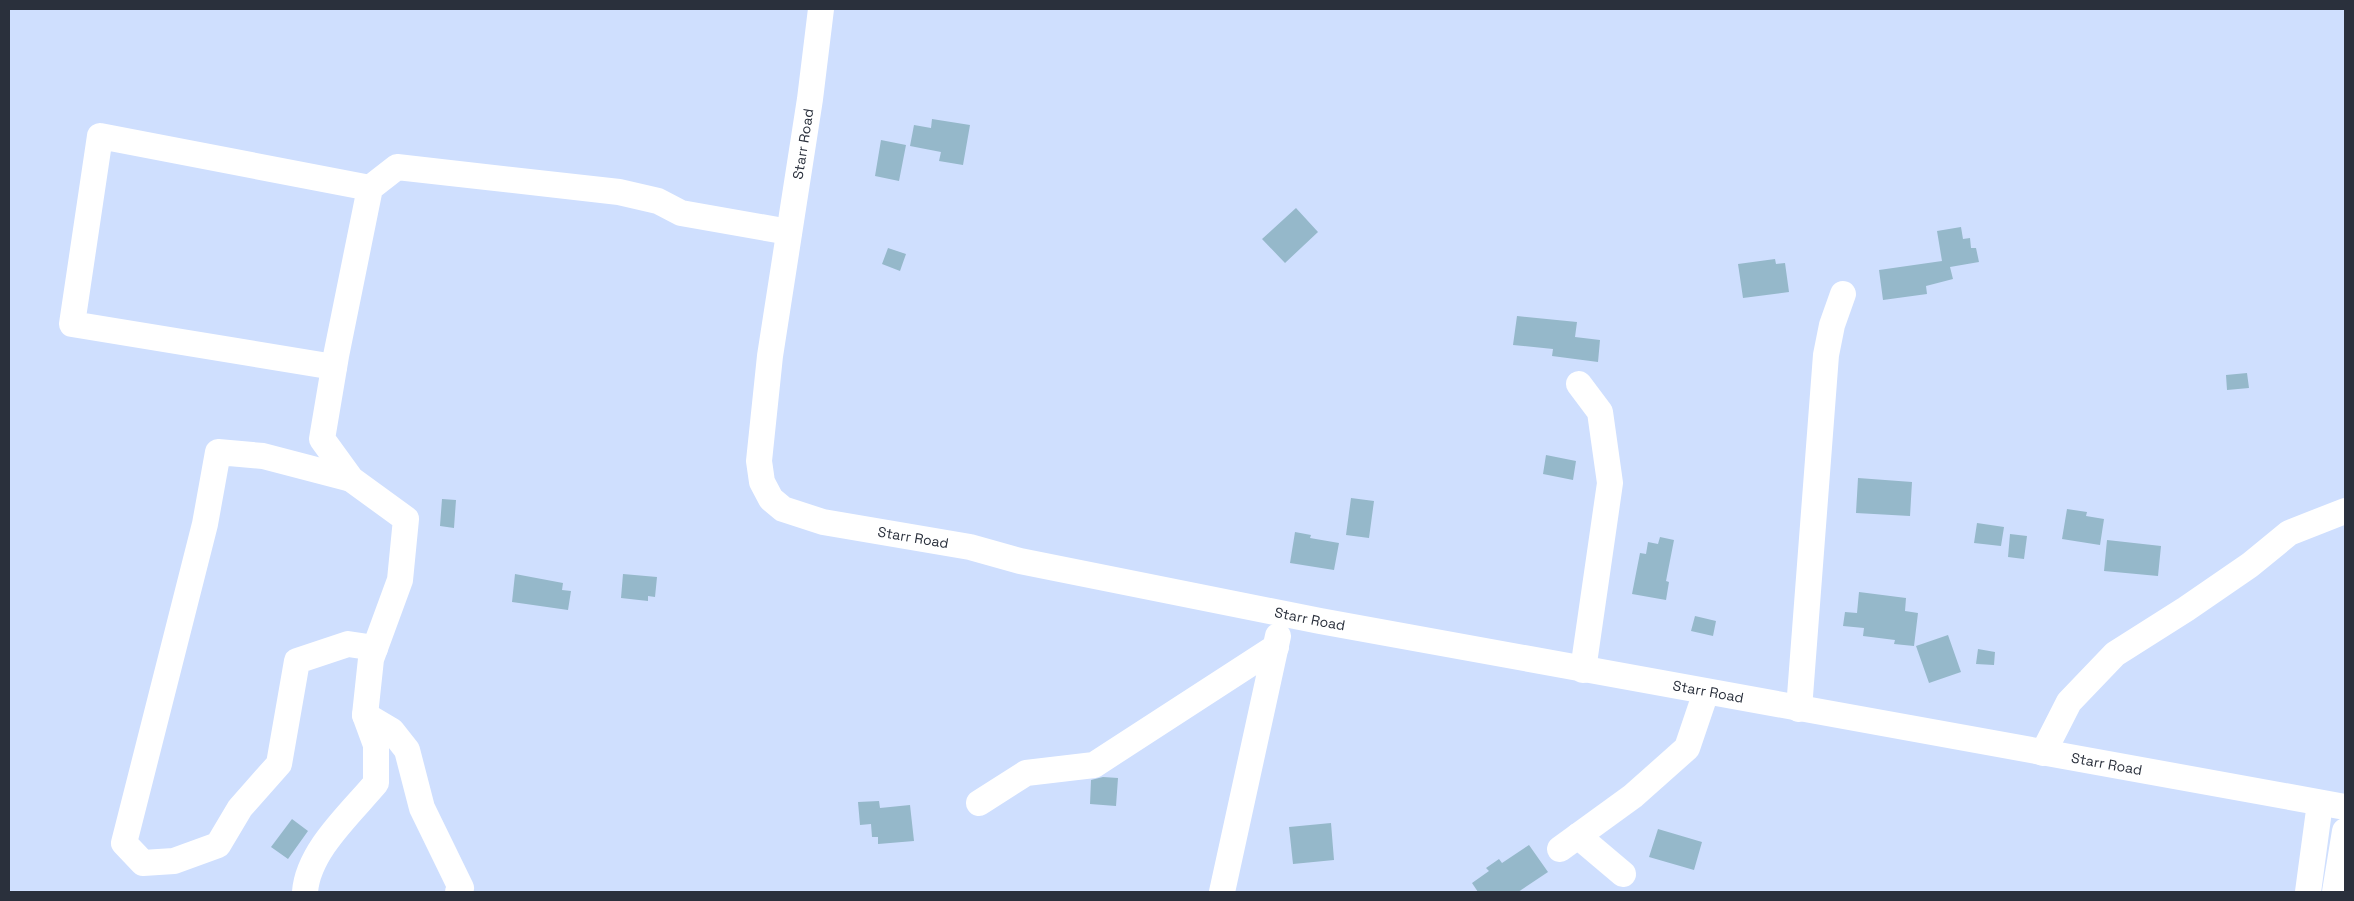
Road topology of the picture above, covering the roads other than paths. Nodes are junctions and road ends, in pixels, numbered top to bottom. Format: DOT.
graph roads {
  1 [pos="821,9"];
  2 [pos="370,188"];
  3 [pos="789,232"];
  4 [pos="1843,294"];
  5 [pos="334,367"];
  6 [pos="1579,384"];
  7 [pos="351,479"];
  8 [pos="2345,511"];
  9 [pos="1283,614"];
  10 [pos="1276,647"];
  11 [pos="374,648"];
  12 [pos="1583,670"];
  13 [pos="1706,692"];
  14 [pos="1799,709"];
  15 [pos="365,715"];
  16 [pos="2043,753"];
  17 [pos="979,803"];
  18 [pos="2333,805"];
  19 [pos="2345,831"];
  20 [pos="1623,874"];
  21 [pos="305,892"];
  22 [pos="458,892"];
  23 [pos="1222,892"];
  24 [pos="2308,892"];
  25 [pos="2335,892"];
  1 -- 3 [label="street, Starr Road"];
  2 -- 3 [label="street"];
  2 -- 5 [label="street"];
  2 -- 5 [label="street"];
  3 -- 9 [label="street, Starr Road"];
  4 -- 14 [label="street"];
  5 -- 7 [label="street"];
  6 -- 12 [label="street"];
  7 -- 11 [label="street"];
  7 -- 11 [label="street"];
  8 -- 16 [label="street"];
  9 -- 10 [label="street"];
  9 -- 12 [label="street, Starr Road"];
  10 -- 17 [label="street"];
  10 -- 23 [label="street"];
  11 -- 15 [label="street"];
  12 -- 13 [label="street, Starr Road"];
  13 -- 14 [label="street, Starr Road"];
  13 -- 20 [label="street"];
  14 -- 16 [label="street, Starr Road"];
  15 -- 21 [label="street"];
  15 -- 22 [label="street"];
  16 -- 18 [label="street, Starr Road"];
  18 -- 24 [label="street"];
  19 -- 25 [label="street"];
}
